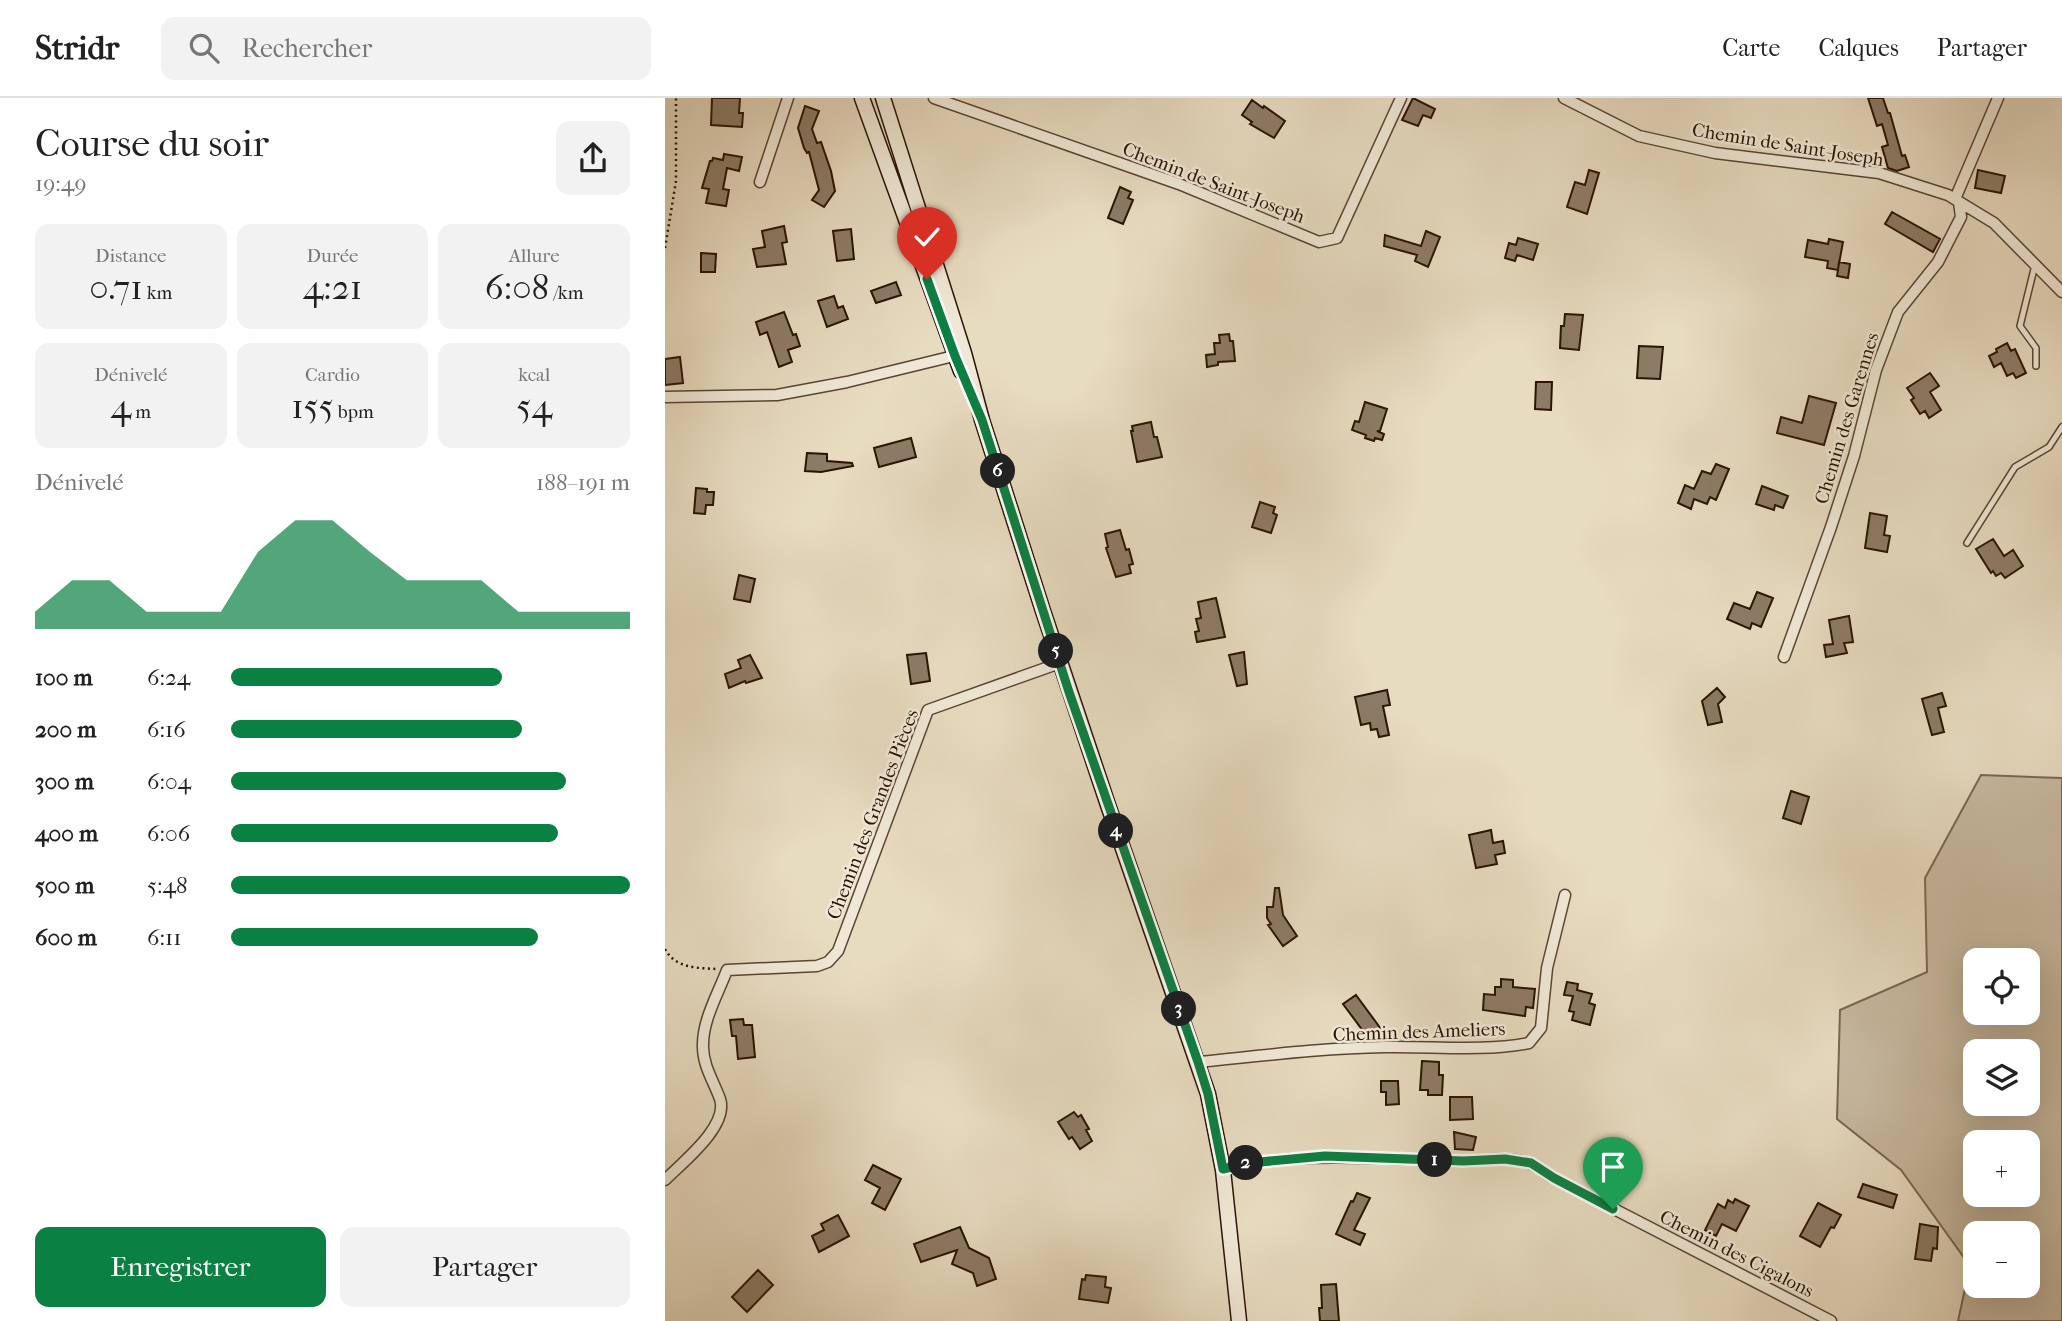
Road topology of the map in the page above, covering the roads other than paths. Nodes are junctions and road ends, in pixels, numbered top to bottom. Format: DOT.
graph roads {
  1 [pos="788,98"];
  2 [pos="862,98"];
  3 [pos="883,98"];
  4 [pos="934,98"];
  5 [pos="1401,98"];
  6 [pos="1564,98"];
  7 [pos="1998,98"];
  8 [pos="760,182"];
  9 [pos="1957,201"];
  10 [pos="2035,265"];
  11 [pos="2062,292"];
  12 [pos="960,354"];
  13 [pos="2036,366"];
  14 [pos="665,397"];
  15 [pos="2062,427"];
  16 [pos="1967,542"];
  17 [pos="1784,657"];
  18 [pos="1060,663"];
  19 [pos="1565,895"];
  20 [pos="1198,1062"];
  21 [pos="1223,1169"];
  22 [pos="665,1180"];
  23 [pos="1239,1321"];
  24 [pos="1831,1321"];
  1 -- 8 [label="street"];
  2 -- 12 [label="main road"];
  3 -- 12 [label="main road"];
  4 -- 5 [label="street, Chemin de Saint-Joseph"];
  6 -- 9 [label="street, Chemin de Saint-Joseph"];
  7 -- 9 [label="street, Chemin des Garennes"];
  9 -- 10 [label="street, Chemin de Saint-Joseph"];
  9 -- 17 [label="street, Chemin des Garennes"];
  10 -- 11 [label="street, Chemin de Saint-Joseph"];
  10 -- 13 [label="lane"];
  12 -- 14 [label="street"];
  12 -- 18 [label="main road"];
  15 -- 16 [label="lane"];
  18 -- 20 [label="main road"];
  18 -- 22 [label="street, Chemin des Grandes Pièces"];
  19 -- 20 [label="street, Chemin des Ameliers"];
  20 -- 21 [label="main road"];
  21 -- 23 [label="main road"];
  21 -- 24 [label="street, Chemin des Cigalons"];
}
